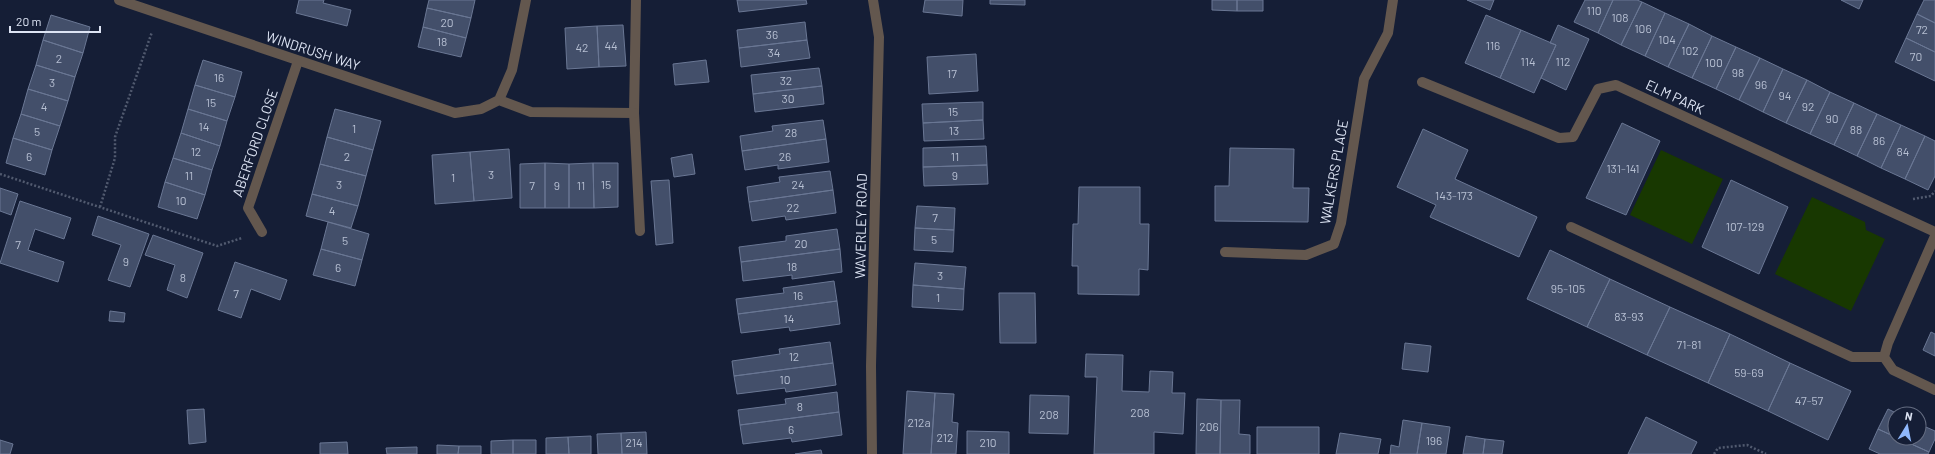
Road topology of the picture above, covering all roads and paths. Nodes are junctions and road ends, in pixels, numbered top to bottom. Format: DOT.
graph roads {
  1 [pos="119,0"];
  2 [pos="526,0"];
  3 [pos="636,0"];
  4 [pos="873,0"];
  5 [pos="1393,0"];
  6 [pos="158,14"];
  7 [pos="298,61"];
  8 [pos="1422,82"];
  9 [pos="499,100"];
  10 [pos="634,113"];
  11 [pos="0,174"];
  12 [pos="100,207"];
  13 [pos="1571,227"];
  14 [pos="640,231"];
  15 [pos="262,232"];
  16 [pos="1935,232"];
  17 [pos="1935,236"];
  18 [pos="1225,252"];
  19 [pos="1884,357"];
  20 [pos="1935,390"];
  21 [pos="872,454"];
  22 [pos="1714,454"];
  23 [pos="1766,454"];
  1 -- 6 [label="street, WINDRUSH WAY"];
  2 -- 9 [label="street"];
  3 -- 10 [label="street"];
  4 -- 21 [label="street, WAVERLEY ROAD"];
  5 -- 18 [label="street, WALKERS PLACE"];
  6 -- 7 [label="street, WINDRUSH WAY"];
  6 -- 12 [label="path"];
  7 -- 9 [label="street, WINDRUSH WAY"];
  7 -- 15 [label="street, ABERFORD CLOSE"];
  8 -- 16 [label="street, ELM PARK"];
  9 -- 10 [label="street"];
  10 -- 14 [label="street"];
  11 -- 12 [label="path"];
  12 -- 15 [label="path"];
  13 -- 19 [label="street"];
  17 -- 19 [label="street"];
  19 -- 20 [label="street"];
  22 -- 23 [label="path"];
}
